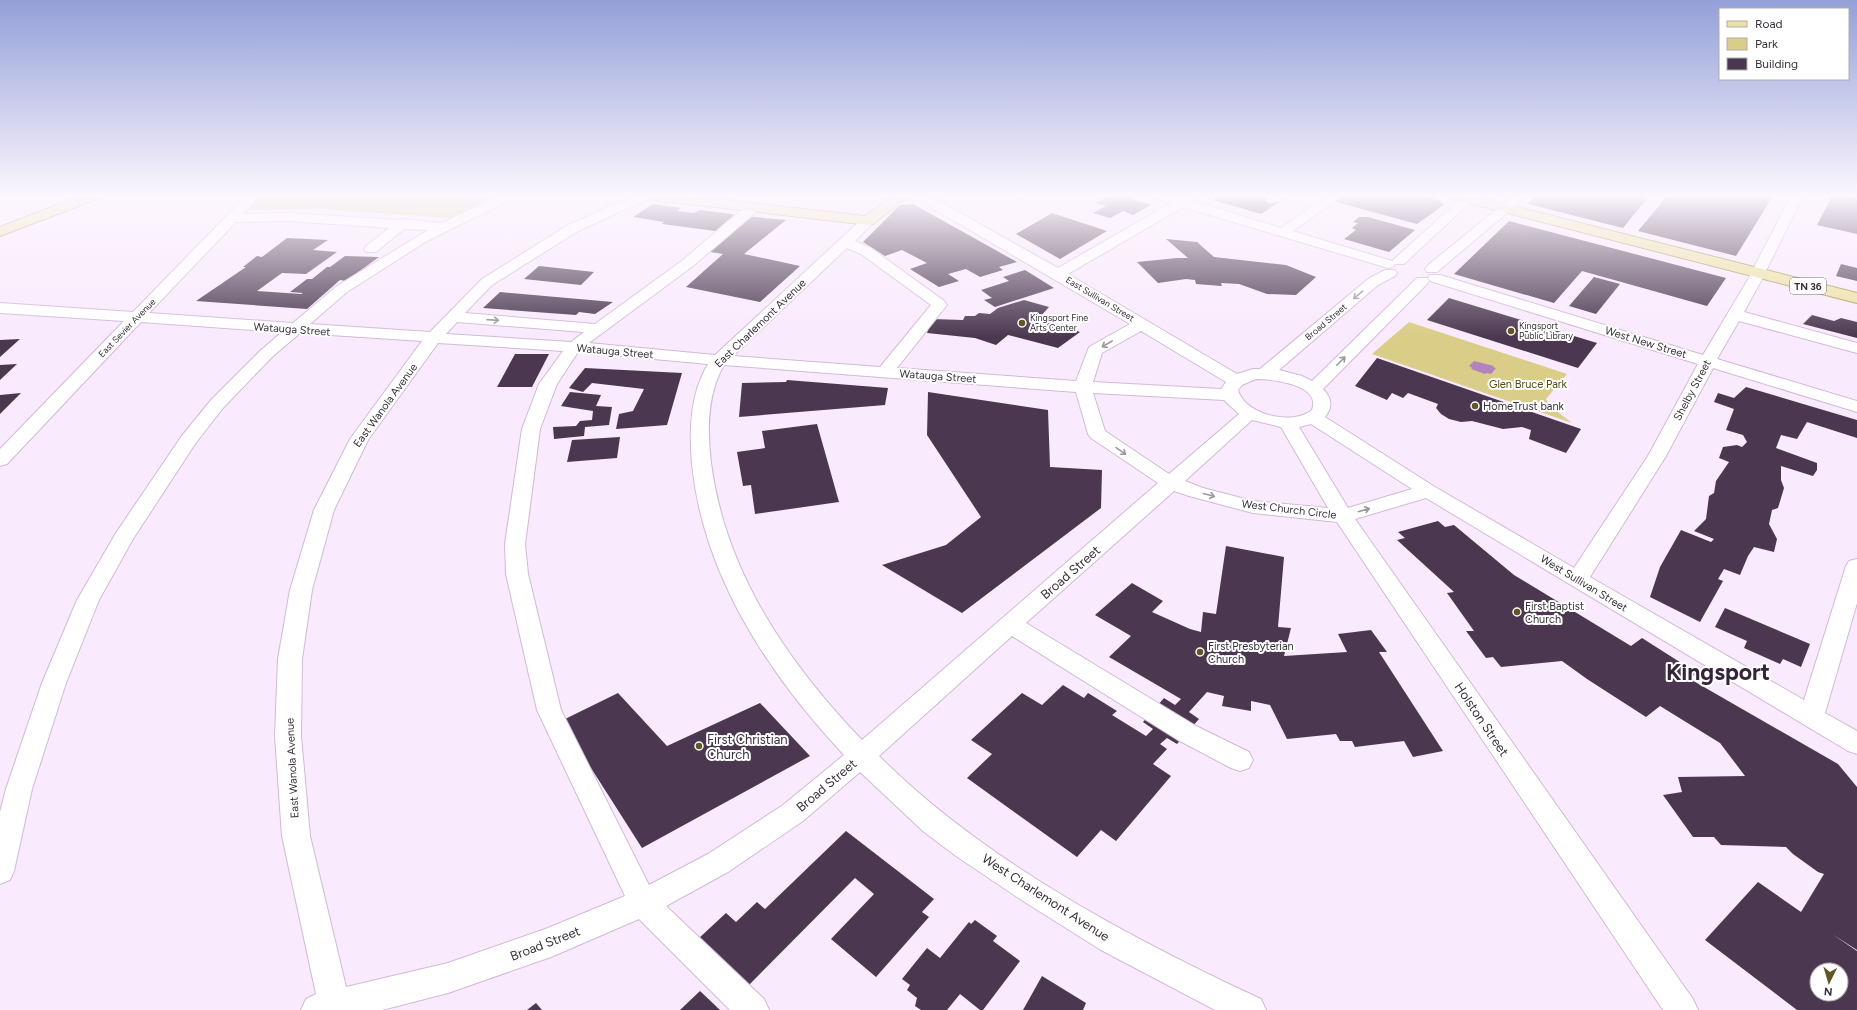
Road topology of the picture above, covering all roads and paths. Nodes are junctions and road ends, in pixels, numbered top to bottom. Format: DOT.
graph roads {
  1 [pos="207,243"];
  2 [pos="378,243"];
  3 [pos="414,243"];
  4 [pos="549,243"];
  5 [pos="714,243"];
  6 [pos="845,243"];
  7 [pos="849,243"];
  8 [pos="1004,243"];
  9 [pos="1112,243"];
  10 [pos="1316,243"];
  11 [pos="1416,243"];
  12 [pos="1462,243"];
  13 [pos="1641,243"];
  14 [pos="1773,243"];
  15 [pos="371,249"];
  16 [pos="1392,266"];
  17 [pos="1425,271"];
  18 [pos="1758,273"];
  19 [pos="1058,274"];
  20 [pos="1857,298"];
  21 [pos="0,308"];
  22 [pos="1736,315"];
  23 [pos="138,317"];
  24 [pos="454,317"];
  25 [pos="1141,324"];
  26 [pos="294,329"];
  27 [pos="600,329"];
  28 [pos="433,338"];
  29 [pos="574,347"];
  30 [pos="1857,348"];
  31 [pos="719,360"];
  32 [pos="1708,361"];
  33 [pos="886,372"];
  34 [pos="1264,374"];
  35 [pos="1083,387"];
  36 [pos="1233,388"];
  37 [pos="1313,389"];
  38 [pos="1857,406"];
  39 [pos="1249,414"];
  40 [pos="1314,418"];
  41 [pos="1288,423"];
  42 [pos="0,460"];
  43 [pos="1172,483"];
  44 [pos="1428,491"];
  45 [pos="1343,516"];
  46 [pos="1857,566"];
  47 [pos="1578,579"];
  48 [pos="1011,625"];
  49 [pos="1812,717"];
  50 [pos="1857,744"];
  51 [pos="861,756"];
  52 [pos="1240,760"];
  53 [pos="0,871"];
  54 [pos="643,903"];
  55 [pos="328,1009"];
  56 [pos="753,1010"];
  57 [pos="1250,1010"];
  58 [pos="1682,1010"];
  1 -- 23 [label="street, East Sevier Avenue"];
  2 -- 15 [label="street"];
  3 -- 26 [label="street"];
  4 -- 24 [label="street, East Wanola Avenue"];
  5 -- 27 [label="street"];
  6 -- 31 [label="street, East Charlemont Avenue"];
  7 -- 33 [label="street"];
  8 -- 19 [label="street, East Sullivan Street"];
  9 -- 19 [label="street"];
  10 -- 16 [label="street"];
  11 -- 16 [label="street, Broad Street"];
  12 -- 17 [label="street"];
  13 -- 18 [label="main road, TN 36"];
  14 -- 18 [label="street, Shelby Street"];
  16 -- 17 [label="street"];
  16 -- 17 [label="street"];
  16 -- 34 [label="street, Broad Street, one-way"];
  17 -- 32 [label="street, West New Street"];
  37 -- 17 [label="street, one-way"];
  18 -- 20 [label="main road, TN 36"];
  18 -- 22 [label="street, Shelby Street"];
  19 -- 25 [label="street, East Sullivan Street"];
  21 -- 23 [label="street, Watauga Street"];
  22 -- 30 [label="street"];
  22 -- 32 [label="street, Shelby Street"];
  23 -- 26 [label="street, Watauga Street"];
  23 -- 42 [label="street, East Sevier Avenue"];
  24 -- 27 [label="street, one-way"];
  24 -- 28 [label="street, East Wanola Avenue"];
  25 -- 35 [label="street, one-way"];
  25 -- 36 [label="street, East Sullivan Street"];
  26 -- 28 [label="street, Watauga Street"];
  26 -- 53 [label="street"];
  27 -- 29 [label="street"];
  28 -- 29 [label="street, Watauga Street"];
  28 -- 55 [label="street, East Wanola Avenue"];
  29 -- 31 [label="street, Watauga Street"];
  29 -- 54 [label="street"];
  31 -- 33 [label="street, Watauga Street"];
  31 -- 51 [label="street, East Charlemont Avenue"];
  32 -- 38 [label="street, West New Street"];
  32 -- 47 [label="street, Shelby Street"];
  33 -- 35 [label="street, Watauga Street"];
  34 -- 36 [label="street"];
  34 -- 37 [label="street"];
  35 -- 36 [label="street, Watauga Street"];
  35 -- 43 [label="street, West Church Circle, one-way"];
  36 -- 39 [label="street, East Sullivan Street"];
  37 -- 40 [label="street"];
  39 -- 41 [label="street, East Sullivan Street"];
  39 -- 43 [label="street, Broad Street"];
  40 -- 41 [label="street, East Sullivan Street"];
  40 -- 44 [label="street, West Sullivan Street"];
  41 -- 45 [label="street, Holston Street"];
  43 -- 45 [label="street, West Church Circle, one-way"];
  43 -- 48 [label="street, Broad Street"];
  45 -- 44 [label="street, West Church Circle, one-way"];
  44 -- 47 [label="street, West Sullivan Street"];
  45 -- 58 [label="street, Holston Street"];
  46 -- 49 [label="street"];
  47 -- 49 [label="street, West Sullivan Street"];
  48 -- 51 [label="street, Broad Street"];
  48 -- 52 [label="street"];
  49 -- 50 [label="street, West Sullivan Street"];
  51 -- 54 [label="street, Broad Street"];
  51 -- 57 [label="street, West Charlemont Avenue"];
  54 -- 55 [label="street, Broad Street"];
  54 -- 56 [label="street"];
}
